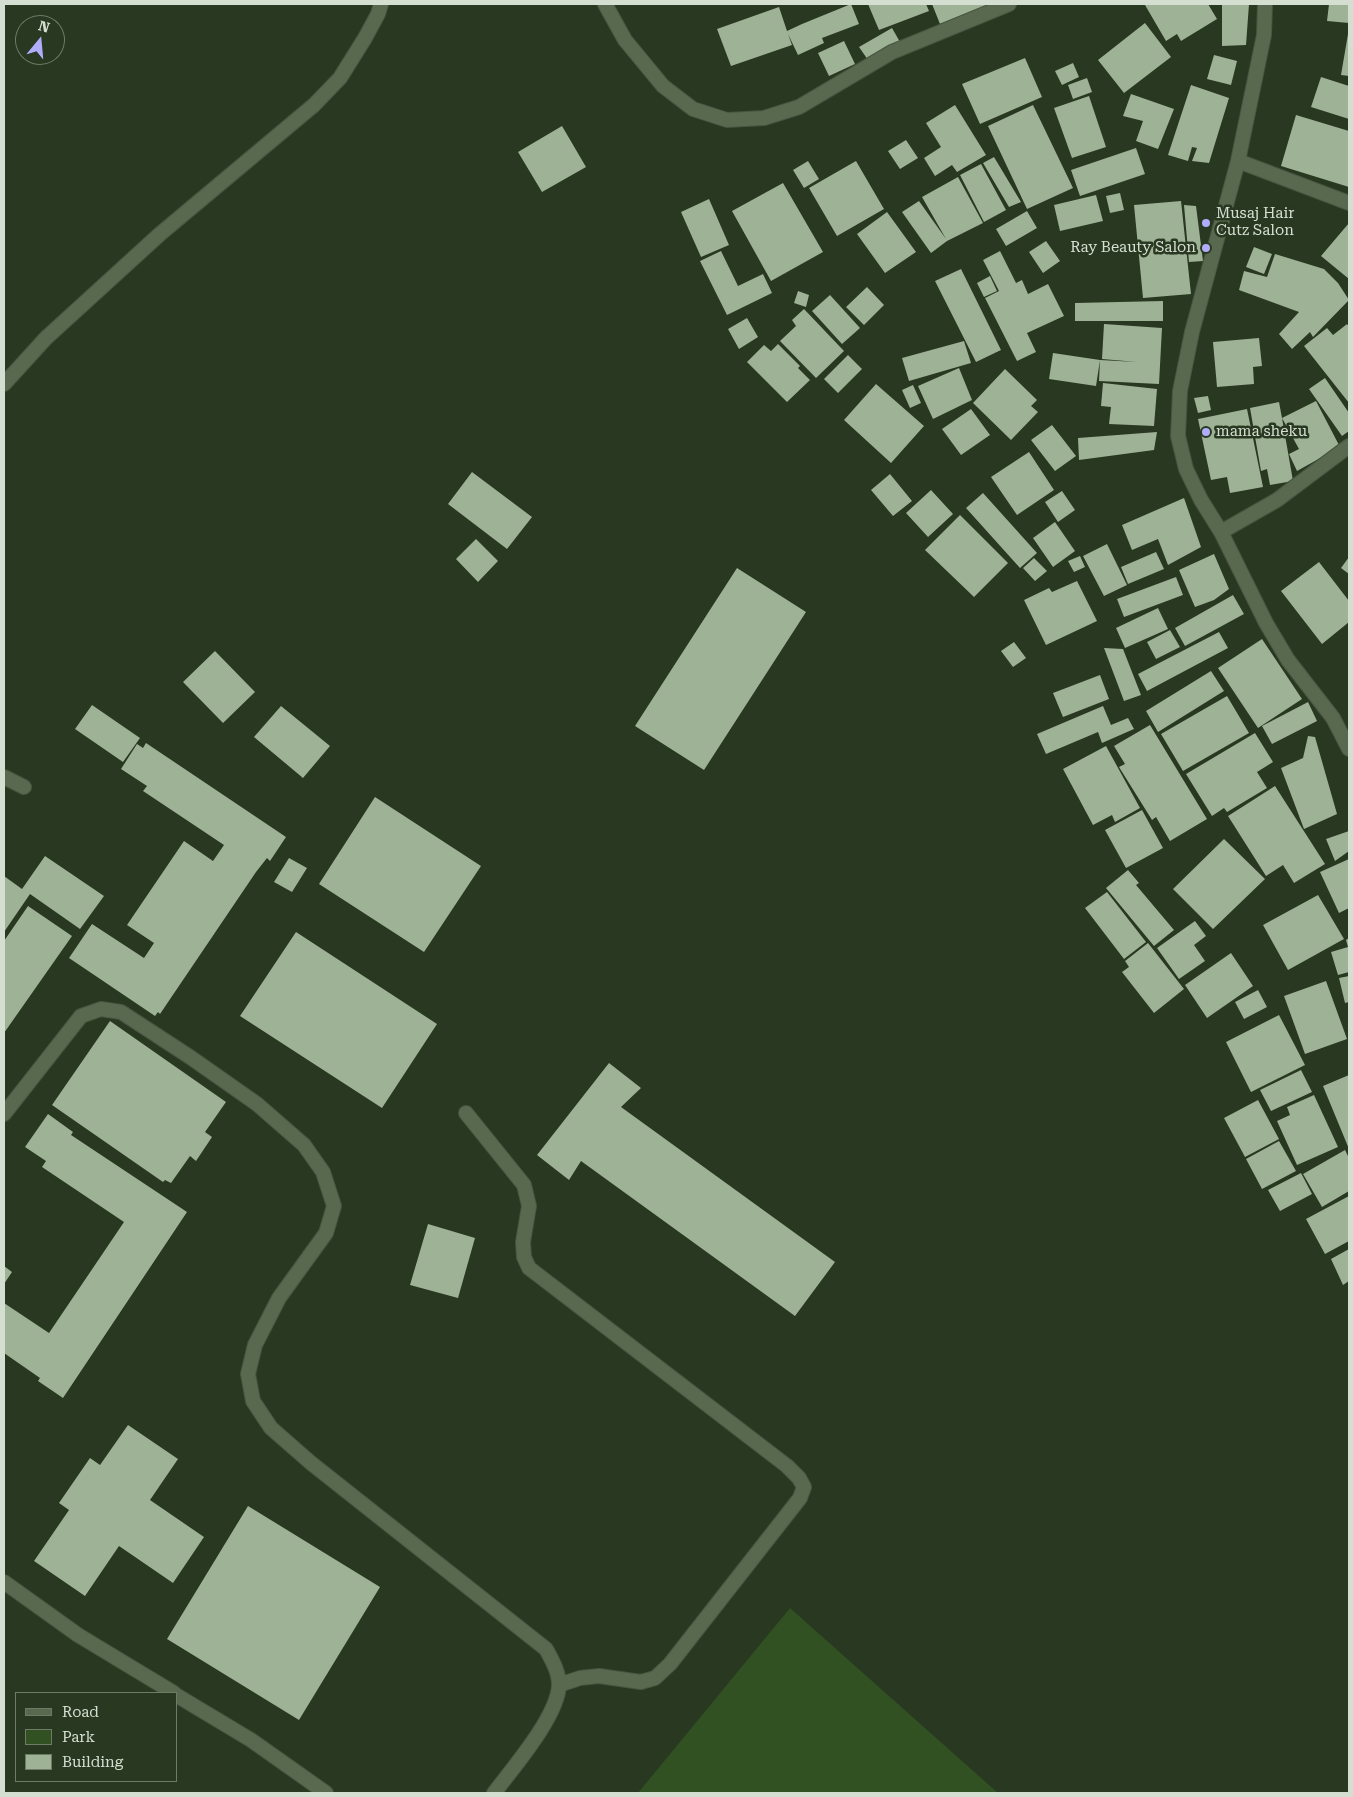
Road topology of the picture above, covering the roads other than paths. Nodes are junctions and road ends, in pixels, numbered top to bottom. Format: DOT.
graph roads {
  1 [pos="381,4"];
  2 [pos="606,4"];
  3 [pos="1010,4"];
  4 [pos="1265,4"];
  5 [pos="1238,161"];
  6 [pos="1349,203"];
  7 [pos="4,384"];
  8 [pos="1349,446"];
  9 [pos="1221,532"];
  10 [pos="1349,749"];
  11 [pos="4,777"];
  12 [pos="24,787"];
  13 [pos="466,1113"];
  14 [pos="4,1114"];
  15 [pos="4,1582"];
  16 [pos="559,1685"];
  17 [pos="172,1692"];
  18 [pos="178,1696"];
  19 [pos="326,1793"];
  20 [pos="494,1793"];
  1 -- 7 [label="street"];
  2 -- 3 [label="street"];
  4 -- 5 [label="street"];
  5 -- 6 [label="street"];
  5 -- 9 [label="street"];
  8 -- 9 [label="street"];
  9 -- 10 [label="street"];
  11 -- 12 [label="street"];
  13 -- 16 [label="street"];
  14 -- 16 [label="street"];
  15 -- 17 [label="street"];
  16 -- 20 [label="street"];
  18 -- 19 [label="street"];
}
